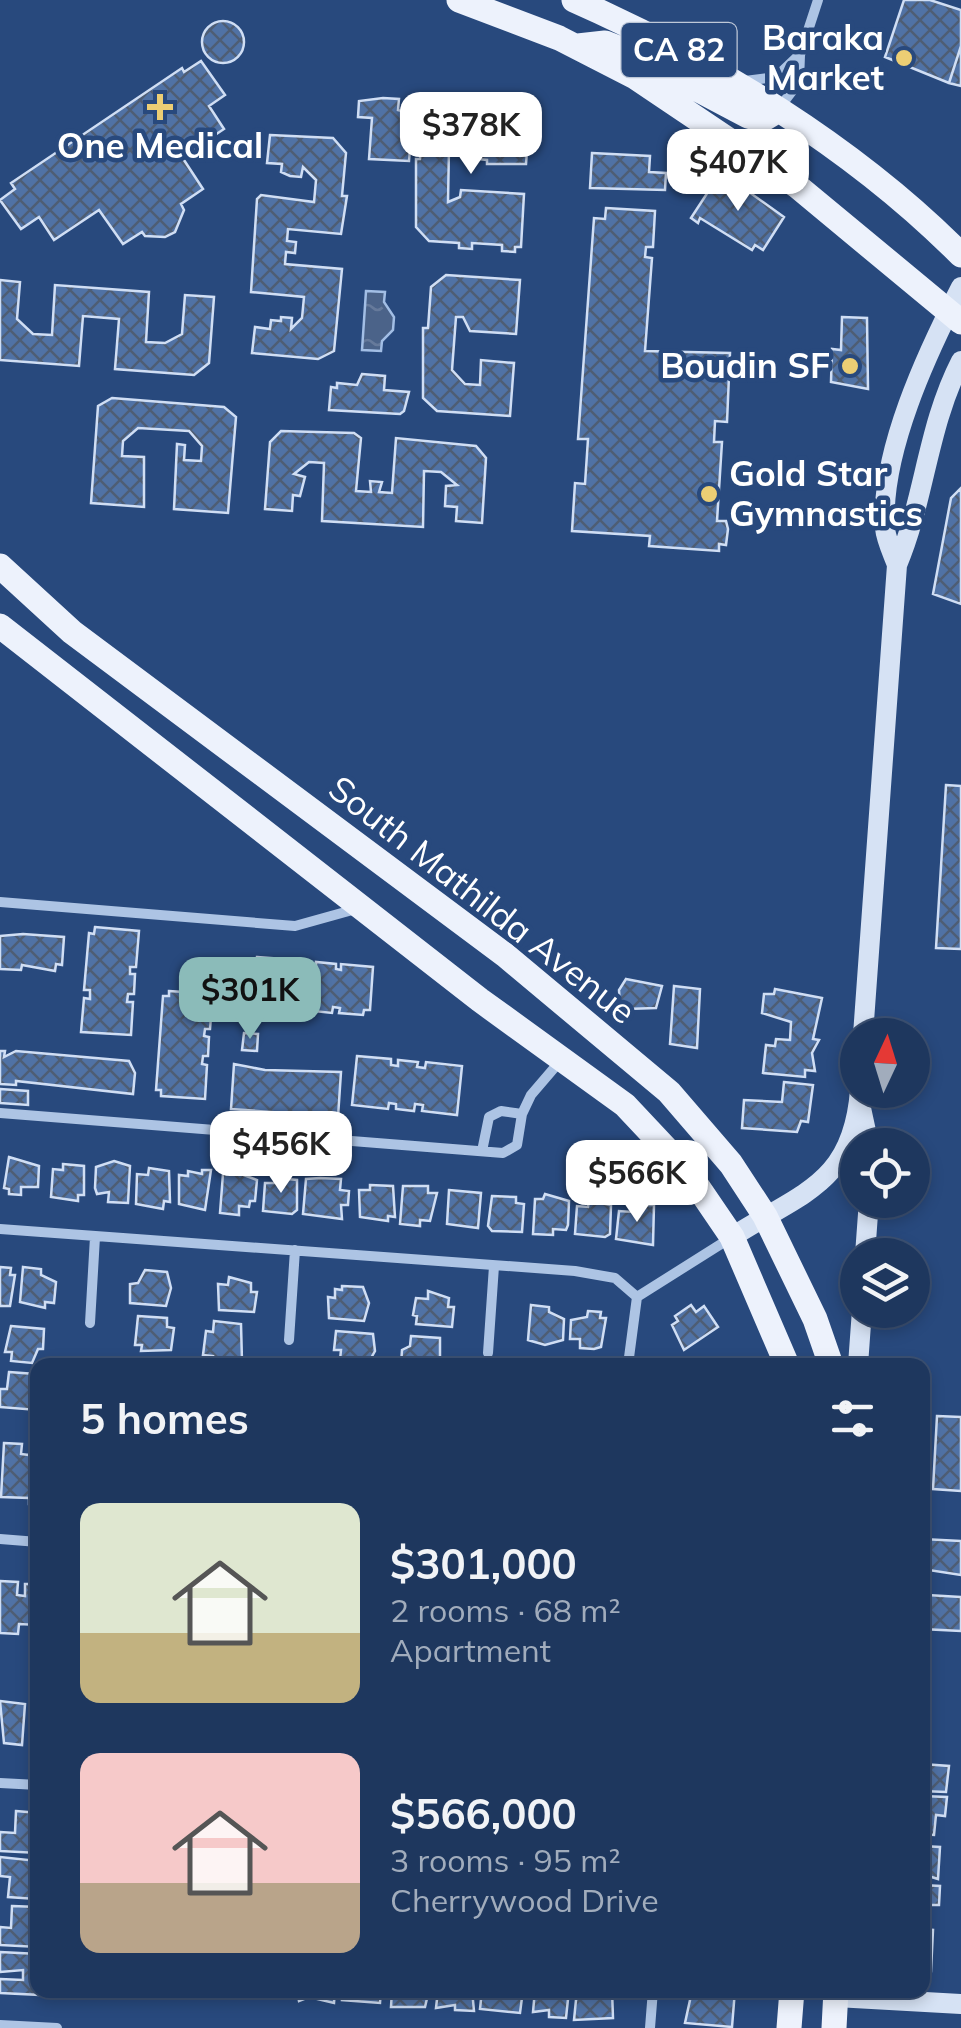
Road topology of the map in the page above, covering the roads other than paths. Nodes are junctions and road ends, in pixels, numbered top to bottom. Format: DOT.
graph roads {
  1 [pos="458,0"];
  2 [pos="818,0"];
  3 [pos="587,3"];
  4 [pos="575,47"];
  5 [pos="800,54"];
  6 [pos="730,82"];
  7 [pos="777,112"];
  8 [pos="961,255"];
  9 [pos="961,287"];
  10 [pos="955,316"];
  11 [pos="961,361"];
  12 [pos="896,565"];
  13 [pos="0,566"];
  14 [pos="0,626"];
  15 [pos="0,902"];
  16 [pos="362,907"];
  17 [pos="864,1018"];
  18 [pos="562,1059"];
  19 [pos="857,1108"];
  20 [pos="0,1113"];
  21 [pos="522,1114"];
  22 [pos="482,1152"];
  23 [pos="766,1216"];
  24 [pos="0,1230"];
  25 [pos="95,1236"];
  26 [pos="732,1237"];
  27 [pos="295,1250"];
  28 [pos="494,1266"];
  29 [pos="637,1297"];
  30 [pos="90,1323"];
  31 [pos="861,1328"];
  32 [pos="289,1340"];
  33 [pos="488,1353"];
  34 [pos="629,1358"];
  35 [pos="785,1358"];
  36 [pos="829,1358"];
  37 [pos="859,1358"];
  38 [pos="0,1539"];
  39 [pos="30,1541"];
  40 [pos="0,1783"];
  41 [pos="30,1785"];
  42 [pos="652,1998"];
  43 [pos="791,1998"];
  44 [pos="836,1998"];
  45 [pos="886,1998"];
  46 [pos="961,2004"];
  47 [pos="0,2024"];
  48 [pos="57,2028"];
  49 [pos="650,2028"];
  50 [pos="789,2028"];
  51 [pos="834,2028"];
  1 -- 4 [label="main road, CA 82"];
  2 -- 5 [label="street"];
  3 -- 6 [label="main road, CA 82"];
  4 -- 7 [label="main road"];
  4 -- 10 [label="main road, CA 82"];
  5 -- 6 [label="street"];
  5 -- 7 [label="street"];
  6 -- 7 [label="main road, CA 82"];
  7 -- 8 [label="main road, CA 82"];
  9 -- 10 [label="main road"];
  10 -- 12 [label="main road"];
  11 -- 12 [label="main road"];
  12 -- 17 [label="main road"];
  13 -- 23 [label="main road, South Mathilda Avenue"];
  14 -- 16 [label="main road"];
  15 -- 16 [label="street"];
  16 -- 18 [label="main road"];
  18 -- 21 [label="street"];
  18 -- 26 [label="main road"];
  19 -- 23 [label="main road"];
  20 -- 22 [label="street"];
  21 -- 22 [label="street"];
  21 -- 22 [label="street"];
  23 -- 26 [label="main road"];
  23 -- 36 [label="main road, South Mathilda Avenue"];
  24 -- 25 [label="street"];
  25 -- 27 [label="street"];
  25 -- 30 [label="street"];
  26 -- 29 [label="street"];
  26 -- 35 [label="main road"];
  27 -- 28 [label="street"];
  27 -- 32 [label="street"];
  28 -- 29 [label="street"];
  28 -- 33 [label="street"];
  29 -- 34 [label="street"];
  31 -- 37 [label="main road"];
  38 -- 39 [label="street"];
  40 -- 41 [label="street"];
  42 -- 49 [label="street"];
  43 -- 50 [label="main road"];
  44 -- 51 [label="main road"];
  45 -- 46 [label="main road"];
  47 -- 48 [label="street"];
}
